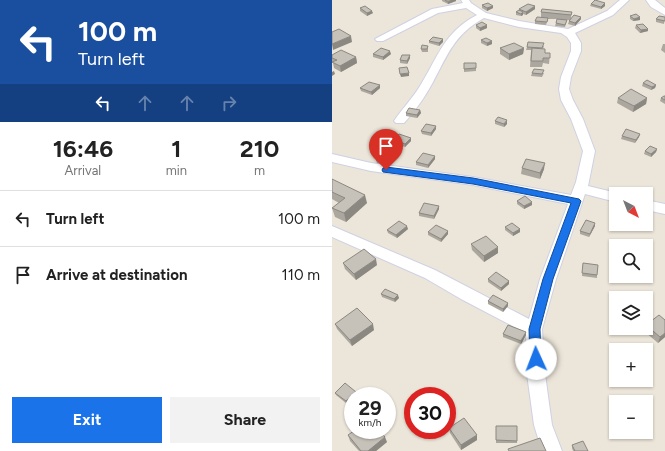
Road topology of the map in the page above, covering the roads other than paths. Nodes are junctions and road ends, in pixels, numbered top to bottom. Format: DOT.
graph roads {
  1 [pos="625,0"];
  2 [pos="650,0"];
  3 [pos="466,2"];
  4 [pos="665,12"];
  5 [pos="483,15"];
  6 [pos="567,33"];
  7 [pos="380,39"];
  8 [pos="400,121"];
  9 [pos="332,158"];
  10 [pos="578,195"];
  11 [pos="609,197"];
  12 [pos="653,206"];
  13 [pos="665,209"];
  14 [pos="332,231"];
  15 [pos="534,329"];
  16 [pos="552,451"];
  1 -- 6 [label="street"];
  2 -- 4 [label="street"];
  3 -- 5 [label="street"];
  3 -- 7 [label="street"];
  5 -- 6 [label="street"];
  5 -- 8 [label="street"];
  6 -- 10 [label="street"];
  9 -- 10 [label="street"];
  10 -- 11 [label="street"];
  10 -- 15 [label="street"];
  12 -- 13 [label="street"];
  14 -- 15 [label="street"];
  15 -- 16 [label="street"];
}
